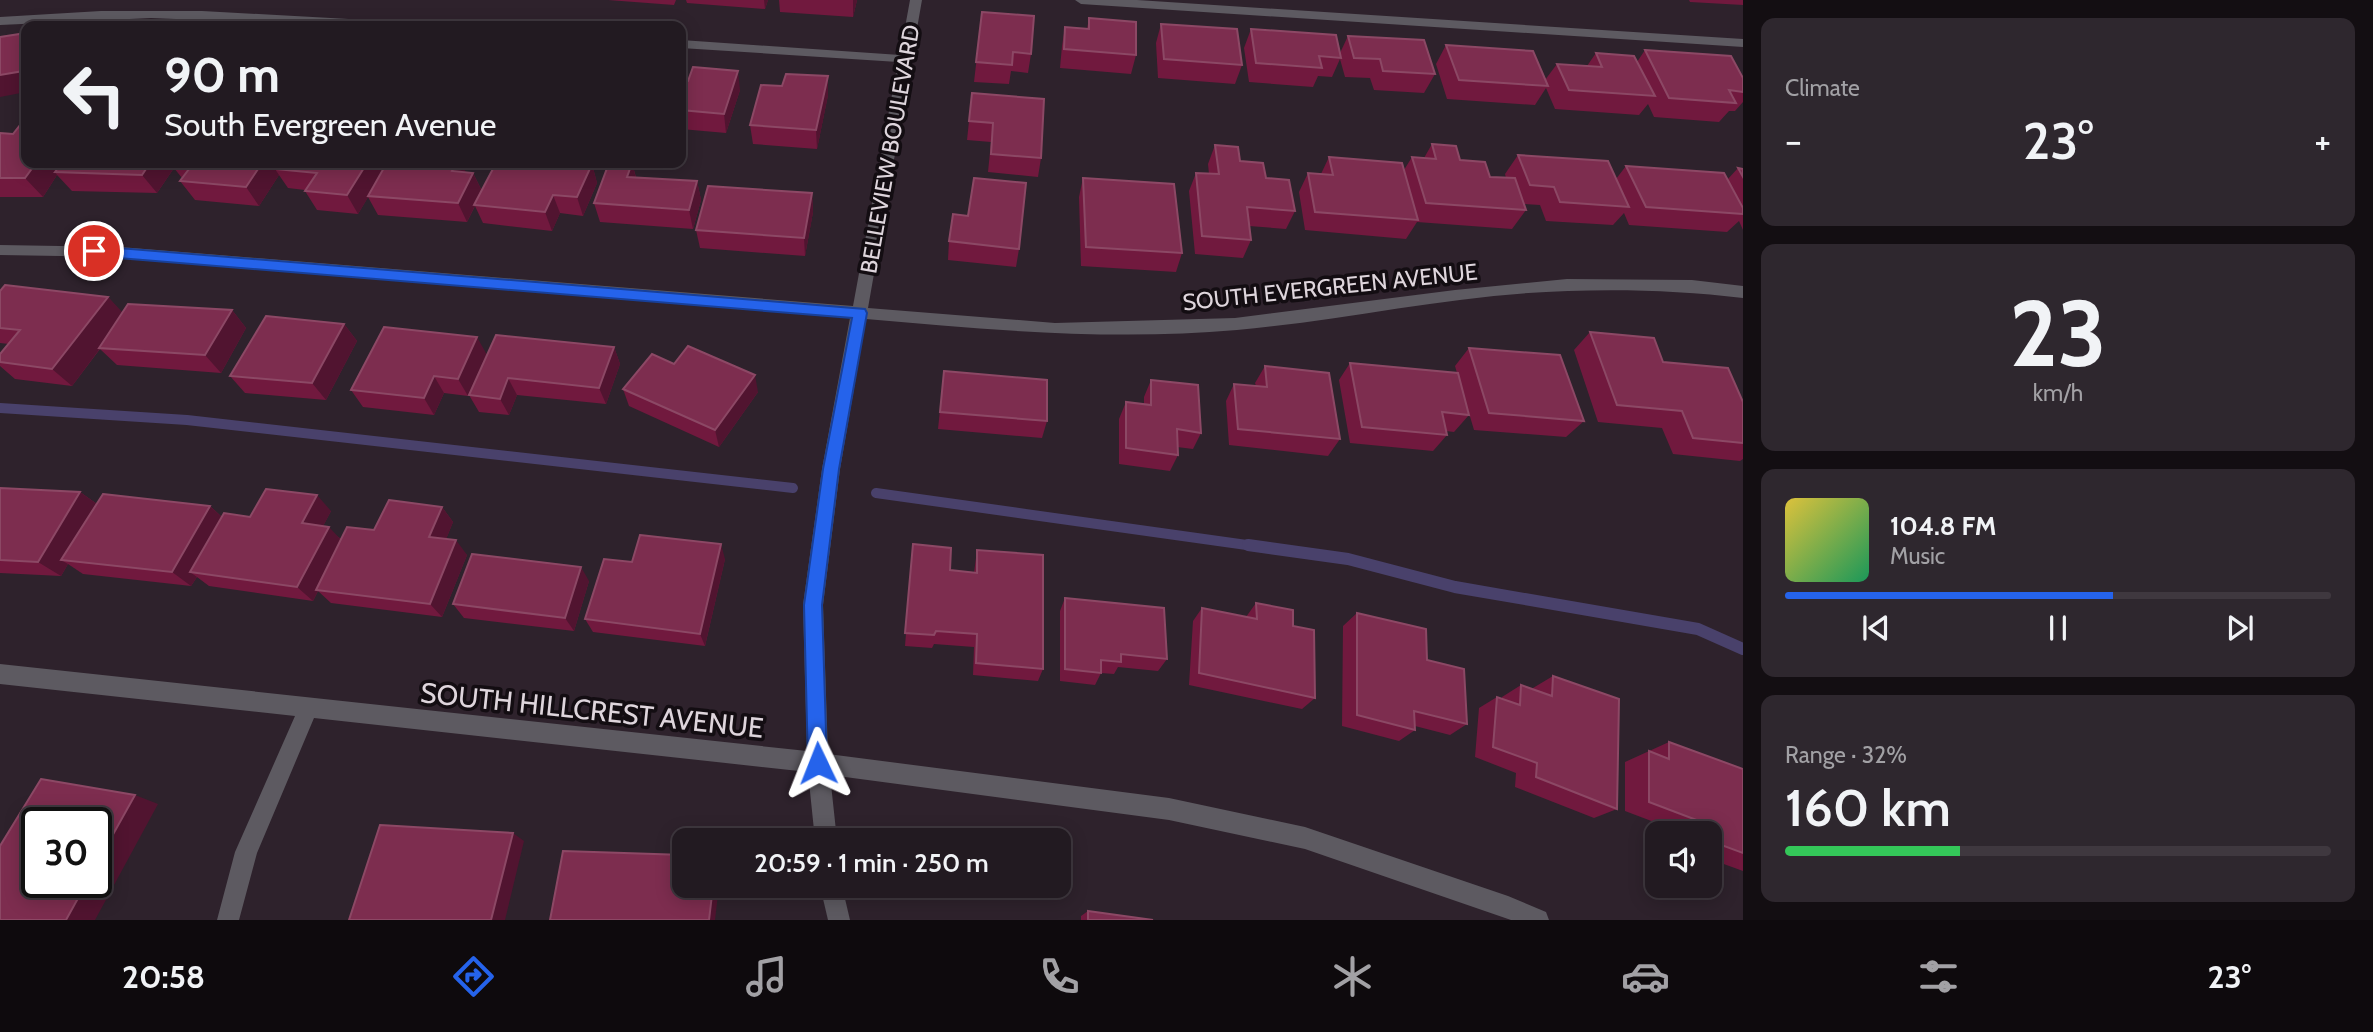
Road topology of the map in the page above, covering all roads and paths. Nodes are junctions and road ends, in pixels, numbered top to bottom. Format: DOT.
graph roads {
  1 [pos="916,0"];
  2 [pos="1081,0"];
  3 [pos="0,21"];
  4 [pos="310,21"];
  5 [pos="1743,43"];
  6 [pos="686,44"];
  7 [pos="906,59"];
  8 [pos="0,250"];
  9 [pos="1743,292"];
  10 [pos="860,313"];
  11 [pos="0,674"];
  12 [pos="309,707"];
  13 [pos="818,763"];
  14 [pos="825,828"];
  15 [pos="834,898"];
  16 [pos="229,920"];
  17 [pos="839,920"];
  18 [pos="1538,920"];
  1 -- 7 [label="street, BELLEVIEW BOULEVARD"];
  2 -- 5 [label="street"];
  3 -- 4 [label="street"];
  6 -- 7 [label="street"];
  7 -- 10 [label="street, BELLEVIEW BOULEVARD"];
  8 -- 10 [label="street, SOUTH EVERGREEN AVENUE"];
  9 -- 10 [label="street, SOUTH EVERGREEN AVENUE"];
  10 -- 13 [label="street, BELLEVIEW BOULEVARD"];
  11 -- 12 [label="street, SOUTH HILLCREST AVENUE"];
  12 -- 13 [label="street, SOUTH HILLCREST AVENUE"];
  12 -- 16 [label="street"];
  13 -- 14 [label="street, BELLEVIEW BOULEVARD"];
  13 -- 18 [label="street, SOUTH HILLCREST AVENUE"];
  15 -- 17 [label="street"];
}
